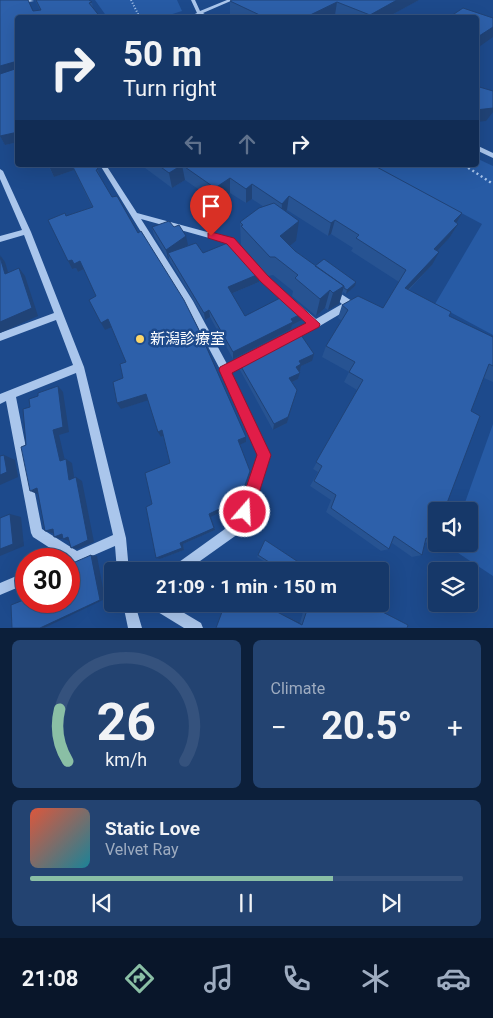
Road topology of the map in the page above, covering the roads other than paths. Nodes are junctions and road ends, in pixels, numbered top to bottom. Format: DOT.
graph roads {
  1 [pos="193,0"];
  2 [pos="232,0"];
  3 [pos="32,1"];
  4 [pos="0,6"];
  5 [pos="36,9"];
  6 [pos="199,13"];
  7 [pos="195,15"];
  8 [pos="203,15"];
  9 [pos="479,149"];
  10 [pos="493,156"];
  11 [pos="104,167"];
  12 [pos="0,171"];
  13 [pos="136,215"];
  14 [pos="28,232"];
  15 [pos="0,239"];
  16 [pos="325,286"];
  17 [pos="59,315"];
  18 [pos="315,324"];
  19 [pos="0,337"];
  20 [pos="79,367"];
  21 [pos="225,370"];
  22 [pos="5,396"];
  23 [pos="120,538"];
  24 [pos="58,548"];
  25 [pos="80,555"];
  26 [pos="122,562"];
  27 [pos="189,562"];
  28 [pos="15,583"];
  29 [pos="0,589"];
  30 [pos="131,612"];
  31 [pos="171,612"];
  32 [pos="135,628"];
  33 [pos="196,628"];
  1 -- 6 [label="street"];
  2 -- 6 [label="street"];
  3 -- 4 [label="street"];
  3 -- 5 [label="street"];
  6 -- 7 [label="street"];
  6 -- 8 [label="street"];
  9 -- 10 [label="street"];
  11 -- 13 [label="street"];
  12 -- 14 [label="street"];
  13 -- 18 [label="street"];
  13 -- 21 [label="street"];
  14 -- 15 [label="street"];
  14 -- 17 [label="street"];
  16 -- 18 [label="street"];
  17 -- 19 [label="street"];
  17 -- 20 [label="street"];
  18 -- 21 [label="street"];
  20 -- 22 [label="street"];
  20 -- 23 [label="street"];
  21 -- 27 [label="street"];
  22 -- 24 [label="street"];
  23 -- 25 [label="street"];
  23 -- 26 [label="street"];
  28 -- 29 [label="street"];
  30 -- 32 [label="street"];
  31 -- 33 [label="street"];
}
